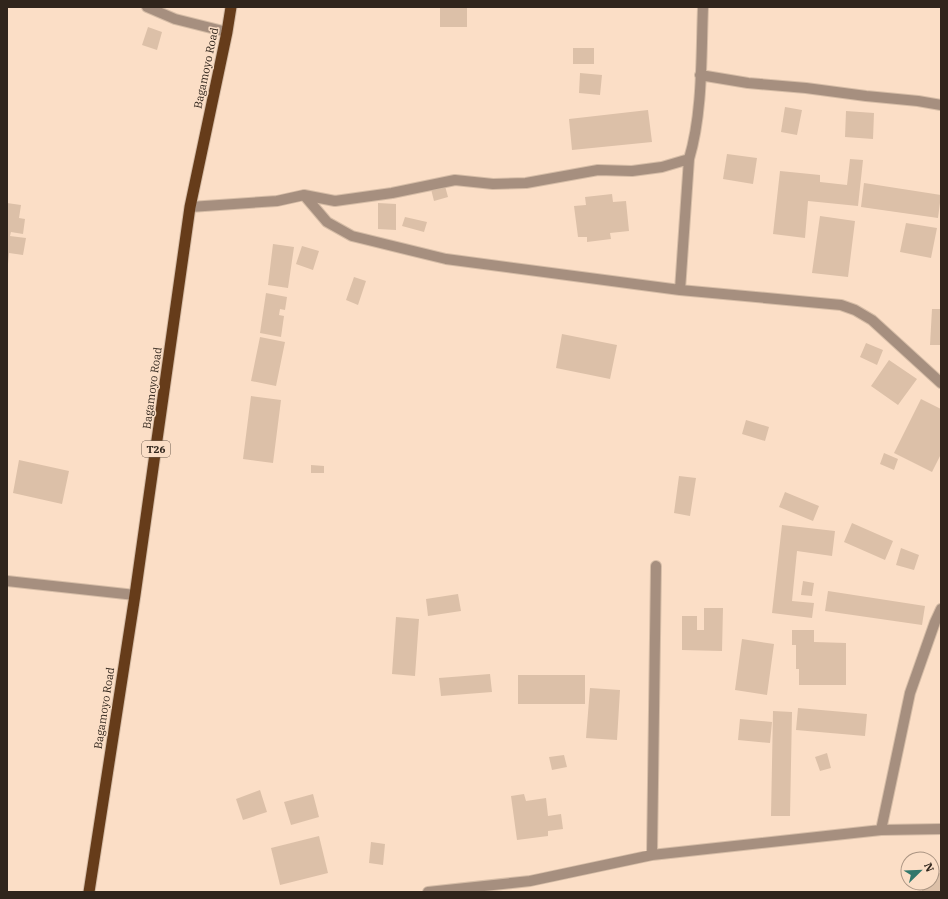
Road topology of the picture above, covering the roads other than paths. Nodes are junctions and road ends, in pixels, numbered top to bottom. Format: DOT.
graph roads {
  1 [pos="147,7"];
  2 [pos="231,7"];
  3 [pos="703,7"];
  4 [pos="227,32"];
  5 [pos="700,75"];
  6 [pos="941,105"];
  7 [pos="689,159"];
  8 [pos="304,194"];
  9 [pos="190,207"];
  10 [pos="680,290"];
  11 [pos="941,383"];
  12 [pos="656,566"];
  13 [pos="7,581"];
  14 [pos="135,595"];
  15 [pos="941,609"];
  16 [pos="941,829"];
  17 [pos="881,830"];
  18 [pos="652,855"];
  19 [pos="89,892"];
  20 [pos="428,892"];
  1 -- 4 [label="street"];
  2 -- 4 [label="highway, Bagamoyo Road / T26"];
  3 -- 5 [label="street"];
  4 -- 9 [label="highway, Bagamoyo Road / T26"];
  5 -- 6 [label="street"];
  5 -- 7 [label="street"];
  7 -- 8 [label="street"];
  7 -- 10 [label="street"];
  8 -- 9 [label="street"];
  8 -- 10 [label="street"];
  9 -- 14 [label="highway, Bagamoyo Road / T26"];
  10 -- 11 [label="street"];
  12 -- 18 [label="street"];
  13 -- 14 [label="street"];
  14 -- 19 [label="highway, Bagamoyo Road / T26"];
  15 -- 17 [label="street"];
  16 -- 17 [label="street"];
  17 -- 18 [label="street"];
  18 -- 20 [label="street"];
}
